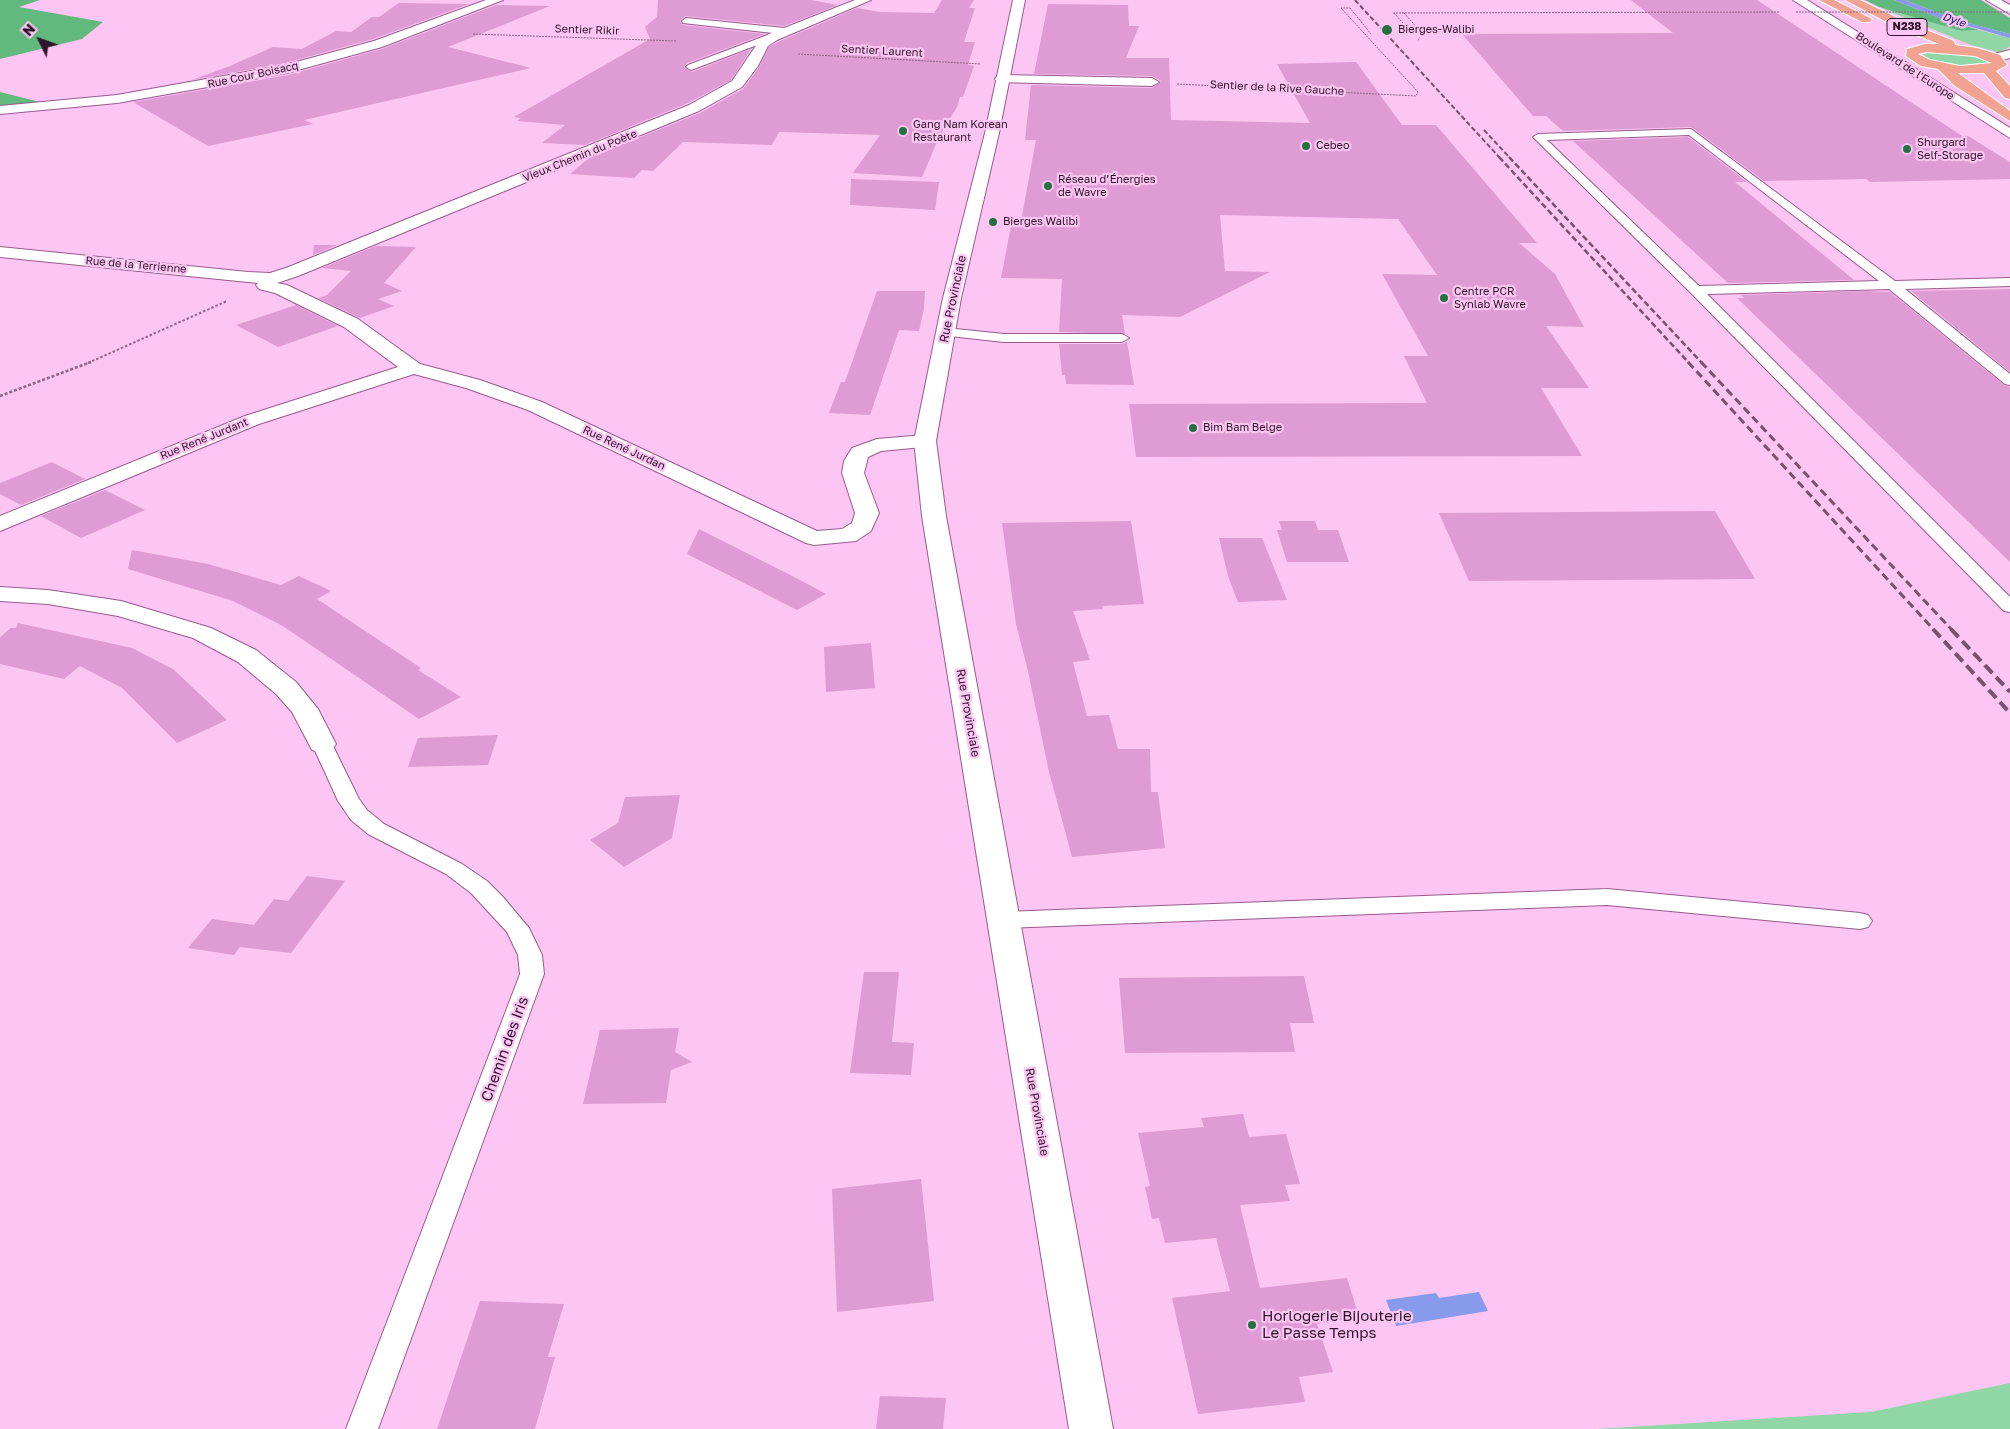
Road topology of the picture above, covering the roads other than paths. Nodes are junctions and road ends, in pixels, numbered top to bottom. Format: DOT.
graph roads {
  1 [pos="498,0"];
  2 [pos="843,0"];
  3 [pos="1019,0"];
  4 [pos="1825,0"];
  5 [pos="1851,0"];
  6 [pos="1992,0"];
  7 [pos="862,1"];
  8 [pos="1797,6"];
  9 [pos="2010,11"];
  10 [pos="686,21"];
  11 [pos="778,32"];
  12 [pos="717,46"];
  13 [pos="1919,48"];
  14 [pos="1965,50"];
  15 [pos="2010,54"];
  16 [pos="1992,64"];
  17 [pos="691,67"];
  18 [pos="1943,67"];
  19 [pos="1003,72"];
  20 [pos="1152,82"];
  21 [pos="2010,94"];
  22 [pos="0,110"];
  23 [pos="2010,117"];
  24 [pos="2010,134"];
  25 [pos="0,252"];
  26 [pos="271,278"];
  27 [pos="2010,282"];
  28 [pos="1891,284"];
  29 [pos="1696,290"];
  30 [pos="946,332"];
  31 [pos="1122,338"];
  32 [pos="413,368"];
  33 [pos="2010,381"];
  34 [pos="925,441"];
  35 [pos="0,524"];
  36 [pos="0,594"];
  37 [pos="2010,607"];
  38 [pos="322,744"];
  39 [pos="1004,920"];
  40 [pos="1860,921"];
  41 [pos="362,1429"];
  42 [pos="1091,1429"];
  1 -- 22 [label="street, Rue Cour Boisacq"];
  2 -- 7 [label="street"];
  3 -- 19 [label="street, Rue Provinciale"];
  4 -- 13 [label="highway, Boulevard de l'Europe / N238"];
  5 -- 14 [label="highway, Boulevard de l'Europe / N238"];
  6 -- 9 [label="street"];
  7 -- 11 [label="street, Vieux Chemin du Poète"];
  8 -- 24 [label="street, Boulevard de l'Europe"];
  10 -- 11 [label="lane"];
  11 -- 12 [label="lane"];
  11 -- 17 [label="lane"];
  11 -- 26 [label="street, Vieux Chemin du Poète"];
  13 -- 14 [label="highway, Boulevard de l'Europe"];
  13 -- 18 [label="highway, Boulevard de l'Europe"];
  14 -- 16 [label="highway, Boulevard de l'Europe"];
  15 -- 16 [label="street, Boulevard de l'Europe"];
  16 -- 18 [label="highway, Boulevard de l'Europe"];
  16 -- 21 [label="highway"];
  18 -- 23 [label="highway, Boulevard de l'Europe"];
  19 -- 20 [label="street"];
  19 -- 30 [label="street, Rue Provinciale"];
  25 -- 26 [label="street, Rue de la Terrienne"];
  26 -- 32 [label="street, Rue René Jurdan"];
  27 -- 28 [label="lane"];
  28 -- 29 [label="lane"];
  28 -- 29 [label="lane"];
  28 -- 33 [label="lane"];
  29 -- 37 [label="lane"];
  30 -- 31 [label="lane"];
  30 -- 34 [label="street, Rue Provinciale"];
  32 -- 34 [label="street, Rue René Jurdan"];
  32 -- 35 [label="street, Rue René Jurdant"];
  34 -- 39 [label="street, Rue Provinciale"];
  36 -- 38 [label="street"];
  38 -- 41 [label="lane, Chemin des Iris"];
  39 -- 40 [label="lane"];
  39 -- 42 [label="street, Rue Provinciale"];
}
